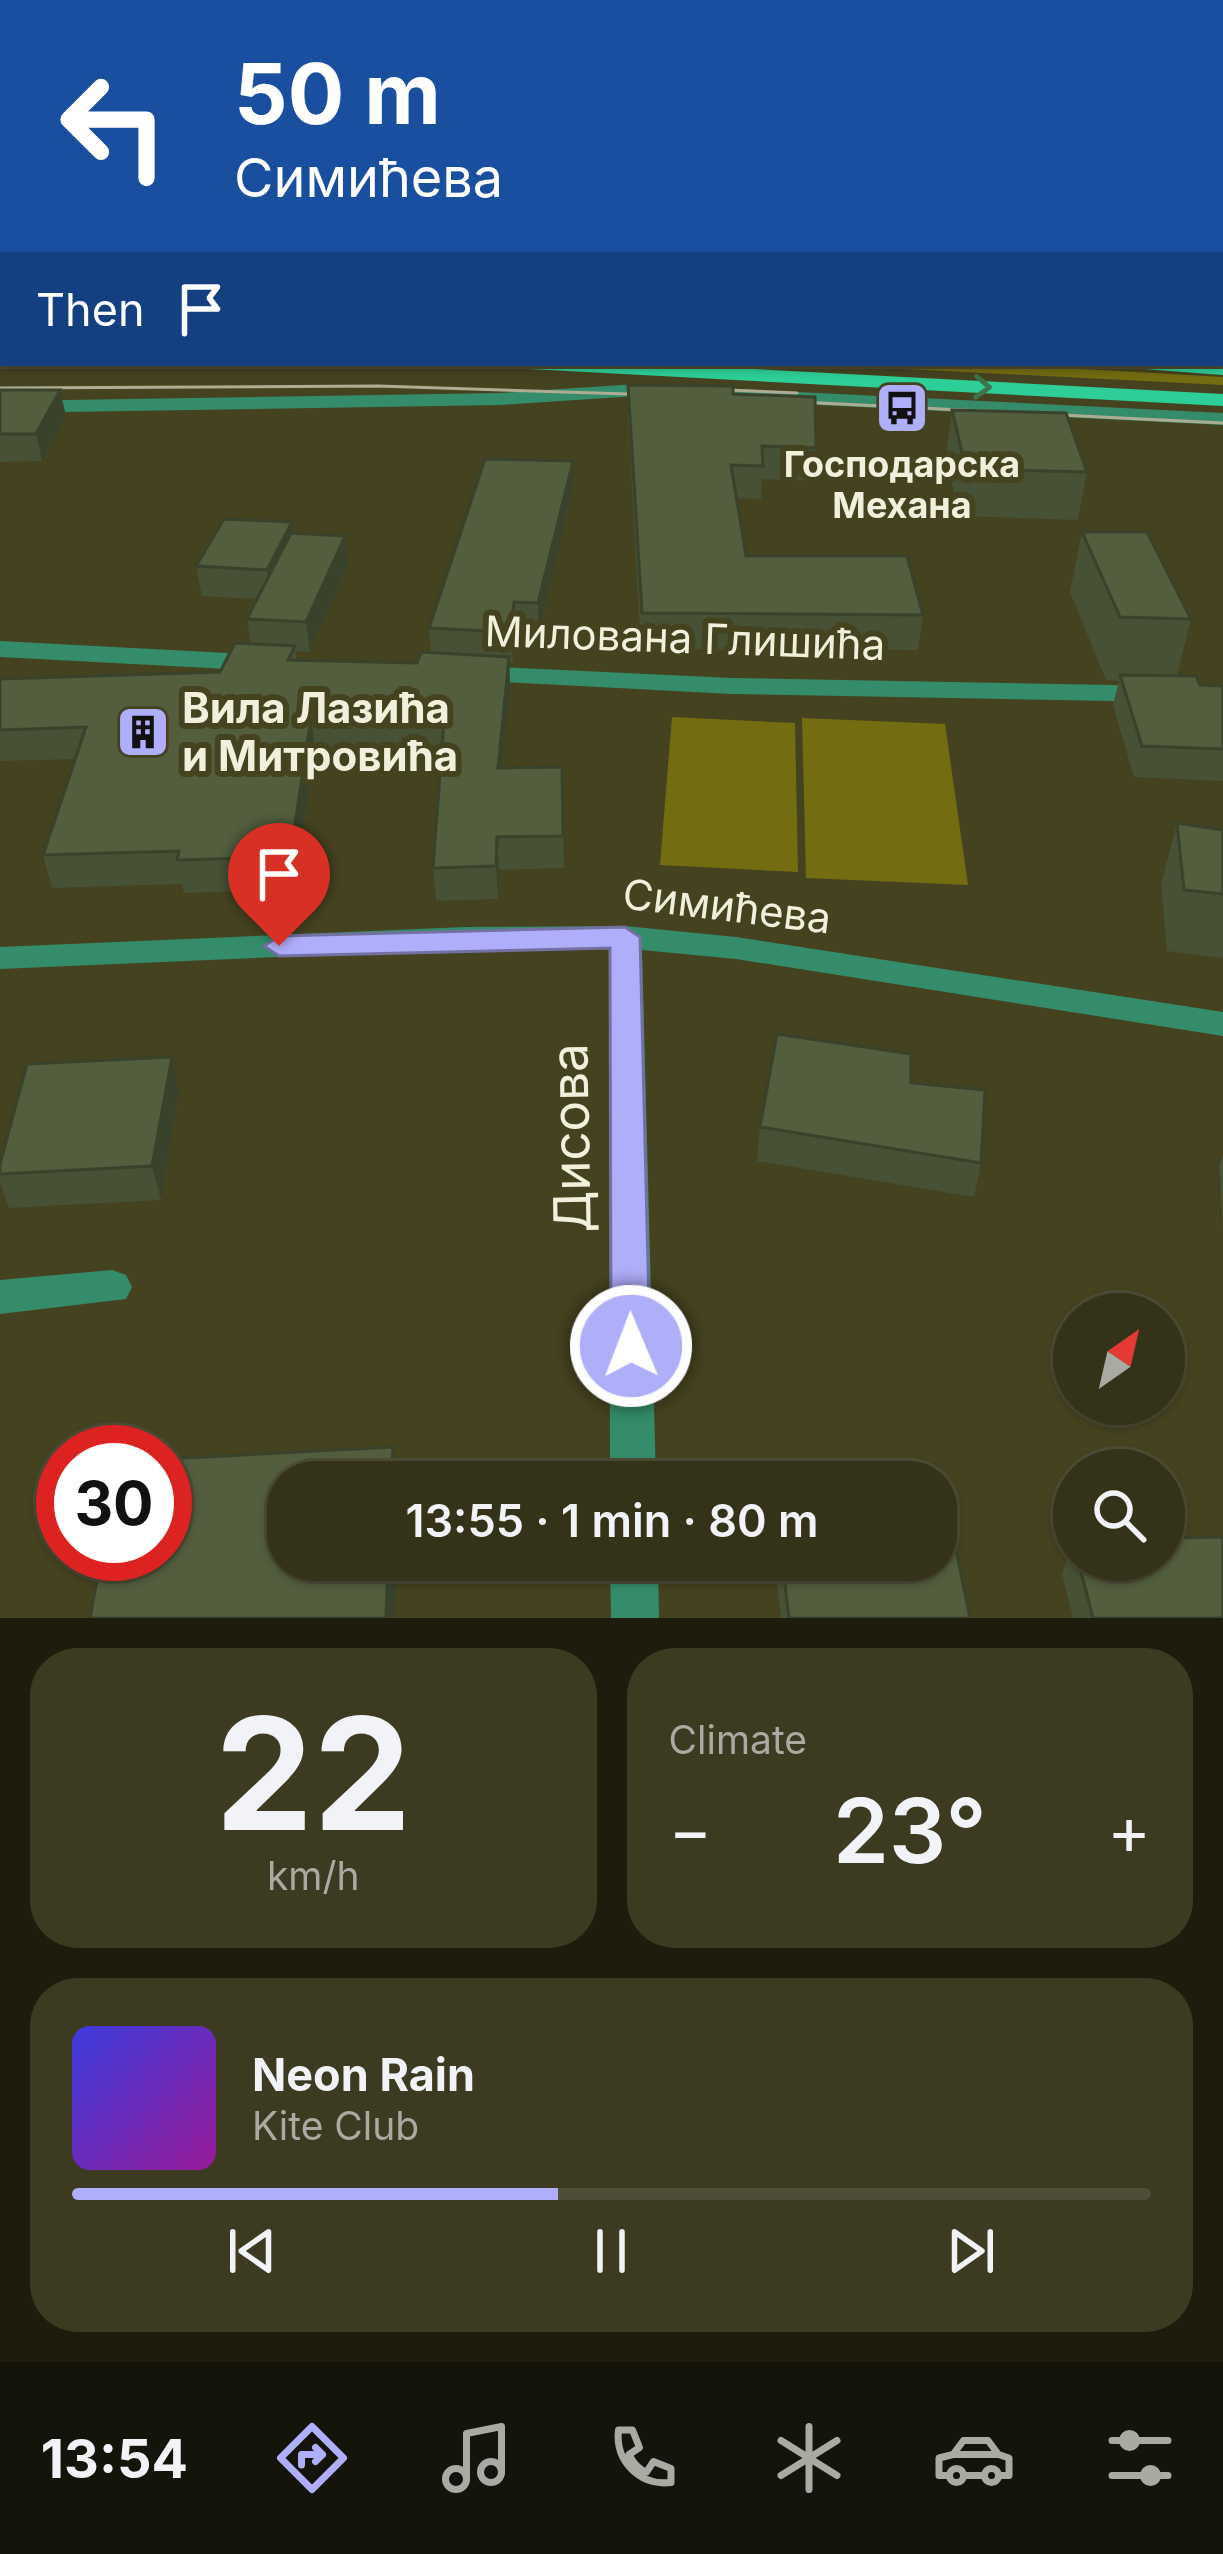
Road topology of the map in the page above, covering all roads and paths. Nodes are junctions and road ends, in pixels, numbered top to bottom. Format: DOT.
graph roads {
  1 [pos="586,366"];
  2 [pos="1184,366"];
  3 [pos="1223,369"];
  4 [pos="1223,400"];
  5 [pos="0,407"];
  6 [pos="1223,419"];
  7 [pos="0,649"];
  8 [pos="301,665"];
  9 [pos="438,672"];
  10 [pos="1223,695"];
  11 [pos="625,937"];
  12 [pos="0,958"];
  13 [pos="1223,1024"];
  14 [pos="112,1287"];
  15 [pos="0,1298"];
  16 [pos="633,1461"];
  17 [pos="634,1581"];
  18 [pos="635,1618"];
  1 -- 4 [label="main road, one-way"];
  2 -- 3 [label="main road"];
  5 -- 6 [label="street"];
  7 -- 8 [label="street"];
  9 -- 10 [label="street, Милована Глишића"];
  11 -- 12 [label="street, Симићева"];
  11 -- 13 [label="street, Симићева"];
  11 -- 16 [label="street, Дисова"];
  14 -- 15 [label="street"];
  17 -- 18 [label="street"];
}
